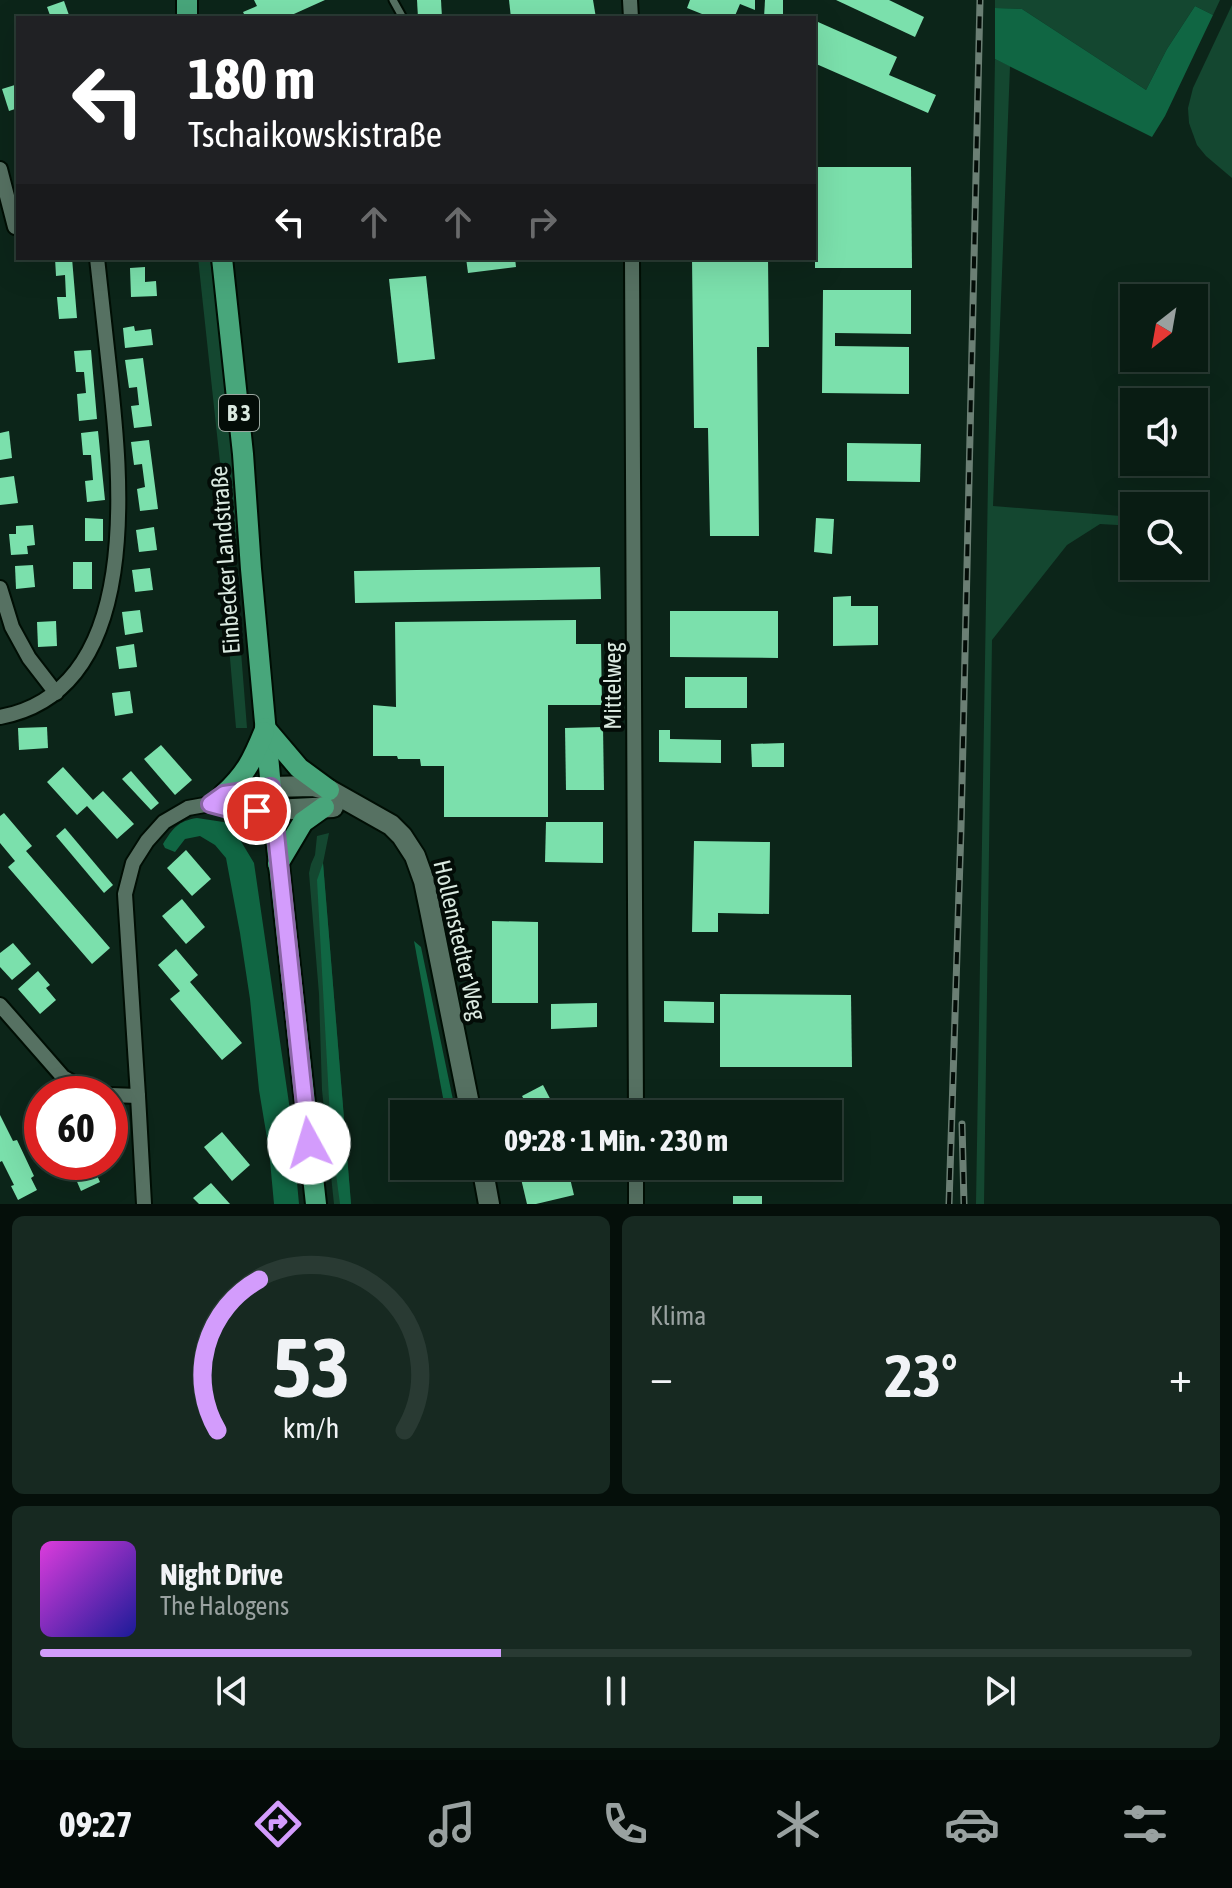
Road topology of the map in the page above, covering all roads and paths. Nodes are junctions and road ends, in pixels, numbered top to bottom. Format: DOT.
graph roads {
  1 [pos="393,0"];
  2 [pos="395,14"];
  3 [pos="0,169"];
  4 [pos="11,228"];
  5 [pos="97,260"];
  6 [pos="222,260"];
  7 [pos="632,260"];
  8 [pos="0,588"];
  9 [pos="56,693"];
  10 [pos="0,717"];
  11 [pos="265,728"];
  12 [pos="271,787"];
  13 [pos="217,799"];
  14 [pos="327,799"];
  15 [pos="273,810"];
  16 [pos="278,864"];
  17 [pos="0,1005"];
  18 [pos="62,1076"];
  19 [pos="128,1096"];
  20 [pos="138,1096"];
  21 [pos="468,1100"];
  22 [pos="636,1100"];
  23 [pos="485,1180"];
  24 [pos="636,1180"];
  25 [pos="144,1204"];
  26 [pos="316,1204"];
  27 [pos="489,1204"];
  28 [pos="636,1204"];
  1 -- 2 [label="lane"];
  3 -- 4 [label="street"];
  5 -- 9 [label="street"];
  6 -- 11 [label="main road, Einbecker Landstraße / B 3"];
  7 -- 22 [label="street, Mittelweg"];
  8 -- 9 [label="street"];
  9 -- 10 [label="street"];
  11 -- 12 [label="main road, Einbecker Landstraße / B 3"];
  11 -- 13 [label="main road"];
  11 -- 14 [label="main road"];
  12 -- 13 [label="street"];
  12 -- 14 [label="main road"];
  12 -- 15 [label="main road, Einbecker Landstraße / B 3"];
  13 -- 15 [label="street"];
  13 -- 20 [label="street"];
  14 -- 15 [label="main road"];
  14 -- 16 [label="main road"];
  14 -- 21 [label="main road, Hollenstedter Weg"];
  15 -- 16 [label="main road, B 3"];
  16 -- 26 [label="main road, B 3"];
  17 -- 18 [label="street"];
  19 -- 20 [label="street"];
  20 -- 25 [label="street"];
  23 -- 27 [label="main road"];
  24 -- 28 [label="street"];
}
